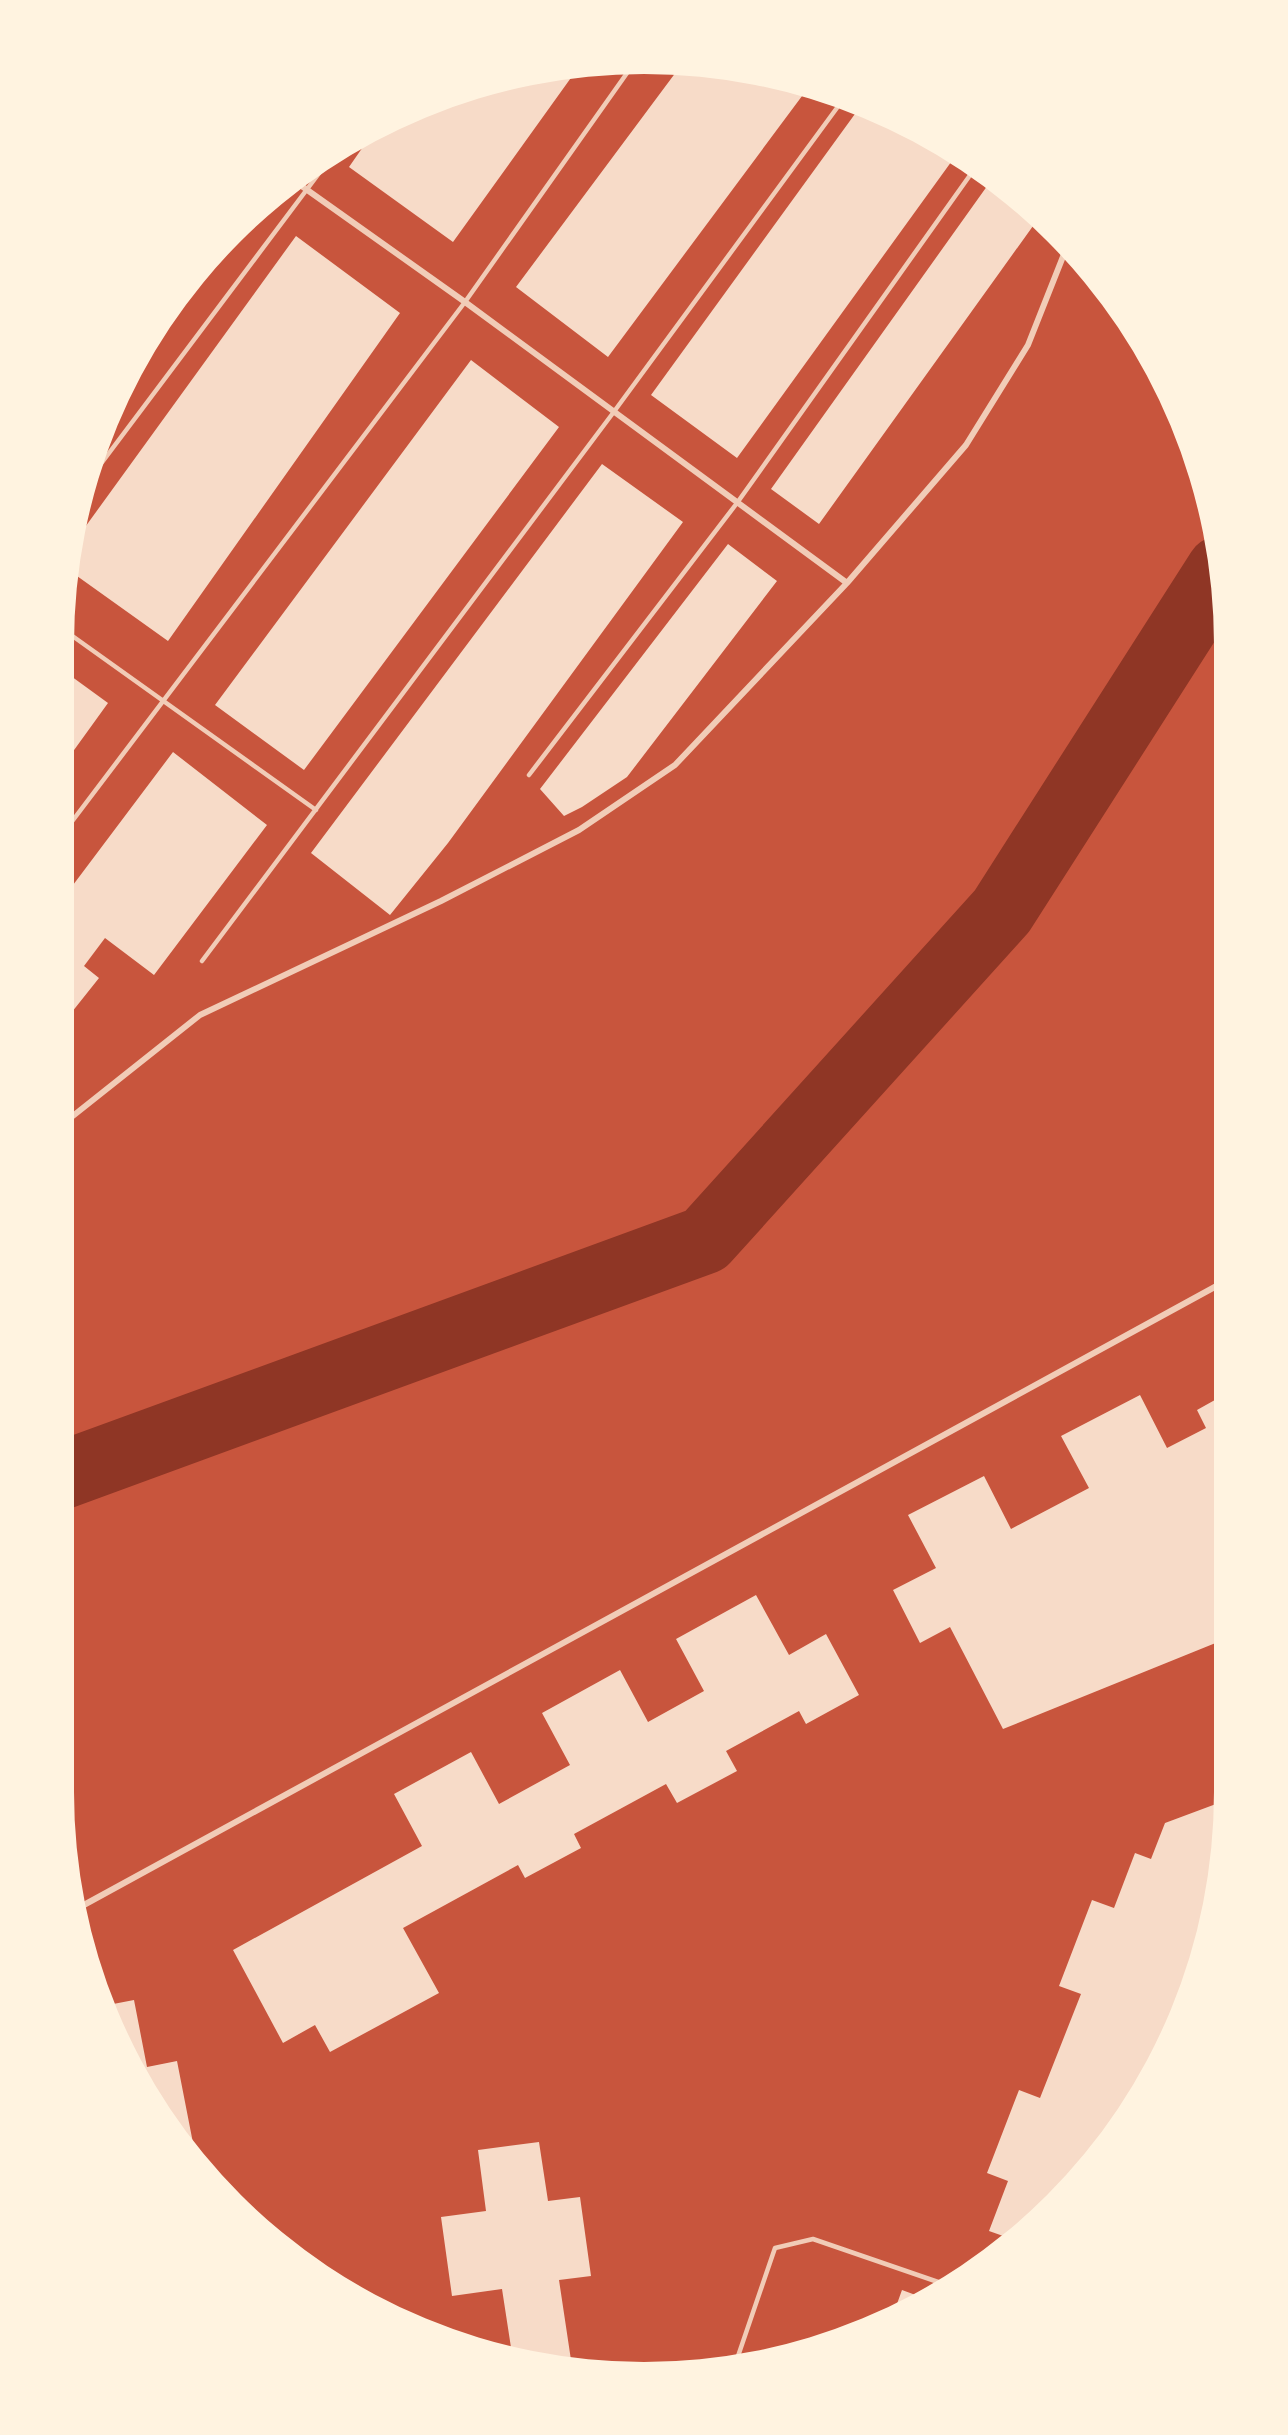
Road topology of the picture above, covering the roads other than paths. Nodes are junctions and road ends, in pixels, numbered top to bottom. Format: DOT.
graph roads {
  1 [pos="626,74"];
  2 [pos="837,108"];
  3 [pos="969,176"];
  4 [pos="317,177"];
  5 [pos="302,187"];
  6 [pos="307,191"];
  7 [pos="1063,257"];
  8 [pos="465,302"];
  9 [pos="613,413"];
  10 [pos="105,459"];
  11 [pos="738,503"];
  12 [pos="847,583"];
  13 [pos="74,637"];
  14 [pos="163,701"];
  15 [pos="529,775"];
  16 [pos="316,810"];
  17 [pos="74,819"];
  18 [pos="202,961"];
  19 [pos="74,1114"];
  20 [pos="1214,1287"];
  21 [pos="85,1905"];
  22 [pos="935,2281"];
  23 [pos="739,2354"];
  1 -- 8 [label="lane"];
  2 -- 9 [label="lane"];
  3 -- 11 [label="lane"];
  4 -- 6 [label="lane"];
  5 -- 6 [label="street"];
  6 -- 8 [label="street"];
  6 -- 10 [label="lane"];
  7 -- 12 [label="street"];
  8 -- 9 [label="street"];
  8 -- 14 [label="lane"];
  9 -- 11 [label="street"];
  9 -- 16 [label="lane"];
  11 -- 12 [label="street"];
  11 -- 15 [label="lane"];
  12 -- 19 [label="street"];
  13 -- 14 [label="lane"];
  14 -- 16 [label="lane"];
  14 -- 17 [label="lane"];
  16 -- 18 [label="lane"];
  20 -- 21 [label="street"];
  22 -- 23 [label="lane"];
}
